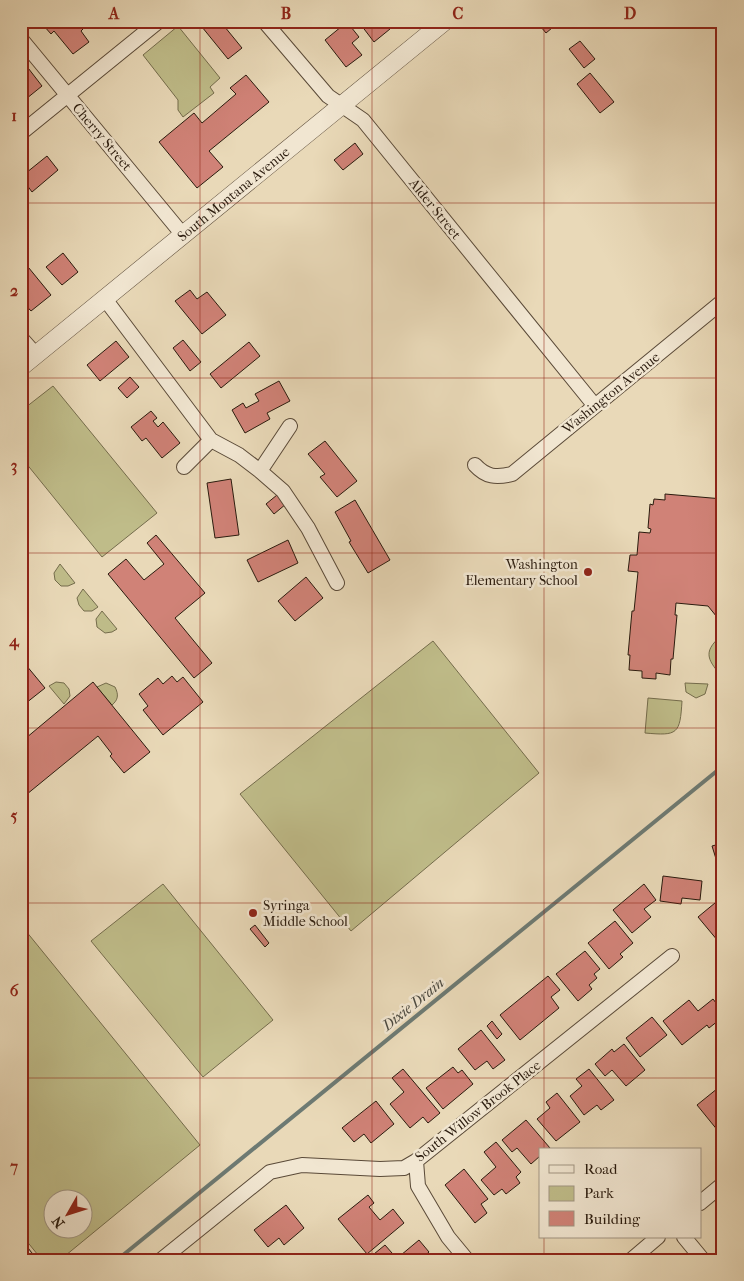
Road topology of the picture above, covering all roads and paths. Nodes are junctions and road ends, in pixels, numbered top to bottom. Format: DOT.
graph roads {
  1 [pos="159,21"];
  2 [pos="264,21"];
  3 [pos="445,21"];
  4 [pos="21,38"];
  5 [pos="67,95"];
  6 [pos="342,106"];
  7 [pos="21,133"];
  8 [pos="183,235"];
  9 [pos="105,299"];
  10 [pos="723,301"];
  11 [pos="21,338"];
  12 [pos="36,355"];
  13 [pos="21,367"];
  14 [pos="596,406"];
  15 [pos="290,426"];
  16 [pos="211,440"];
  17 [pos="475,465"];
  18 [pos="184,467"];
  19 [pos="260,471"];
  20 [pos="337,583"];
  21 [pos="672,956"];
  22 [pos="416,1161"];
  23 [pos="723,1184"];
  24 [pos="702,1201"];
  25 [pos="657,1238"];
  26 [pos="685,1238"];
  27 [pos="21,1256"];
  28 [pos="24,1260"];
  29 [pos="161,1260"];
  30 [pos="467,1260"];
  31 [pos="631,1260"];
  32 [pos="703,1260"];
  1 -- 5 [label="street"];
  2 -- 6 [label="street, Alder Street"];
  3 -- 6 [label="street, South Montana Avenue"];
  4 -- 5 [label="street, Cherry Street"];
  5 -- 7 [label="street"];
  5 -- 8 [label="street, Cherry Street"];
  6 -- 8 [label="street, South Montana Avenue"];
  6 -- 14 [label="street, Alder Street"];
  8 -- 9 [label="street, South Montana Avenue"];
  9 -- 12 [label="street, South Montana Avenue"];
  9 -- 16 [label="street"];
  10 -- 14 [label="street, Washington Avenue"];
  11 -- 12 [label="street"];
  12 -- 13 [label="street, South Montana Avenue"];
  14 -- 17 [label="street, Washington Avenue"];
  15 -- 19 [label="street"];
  16 -- 18 [label="street"];
  16 -- 19 [label="street"];
  19 -- 20 [label="street"];
  21 -- 22 [label="street, South Willow Brook Place"];
  22 -- 29 [label="street, South Willow Brook Place"];
  22 -- 30 [label="street"];
  23 -- 24 [label="street"];
  25 -- 31 [label="street"];
  26 -- 32 [label="street"];
  27 -- 28 [label="main road"];
}
